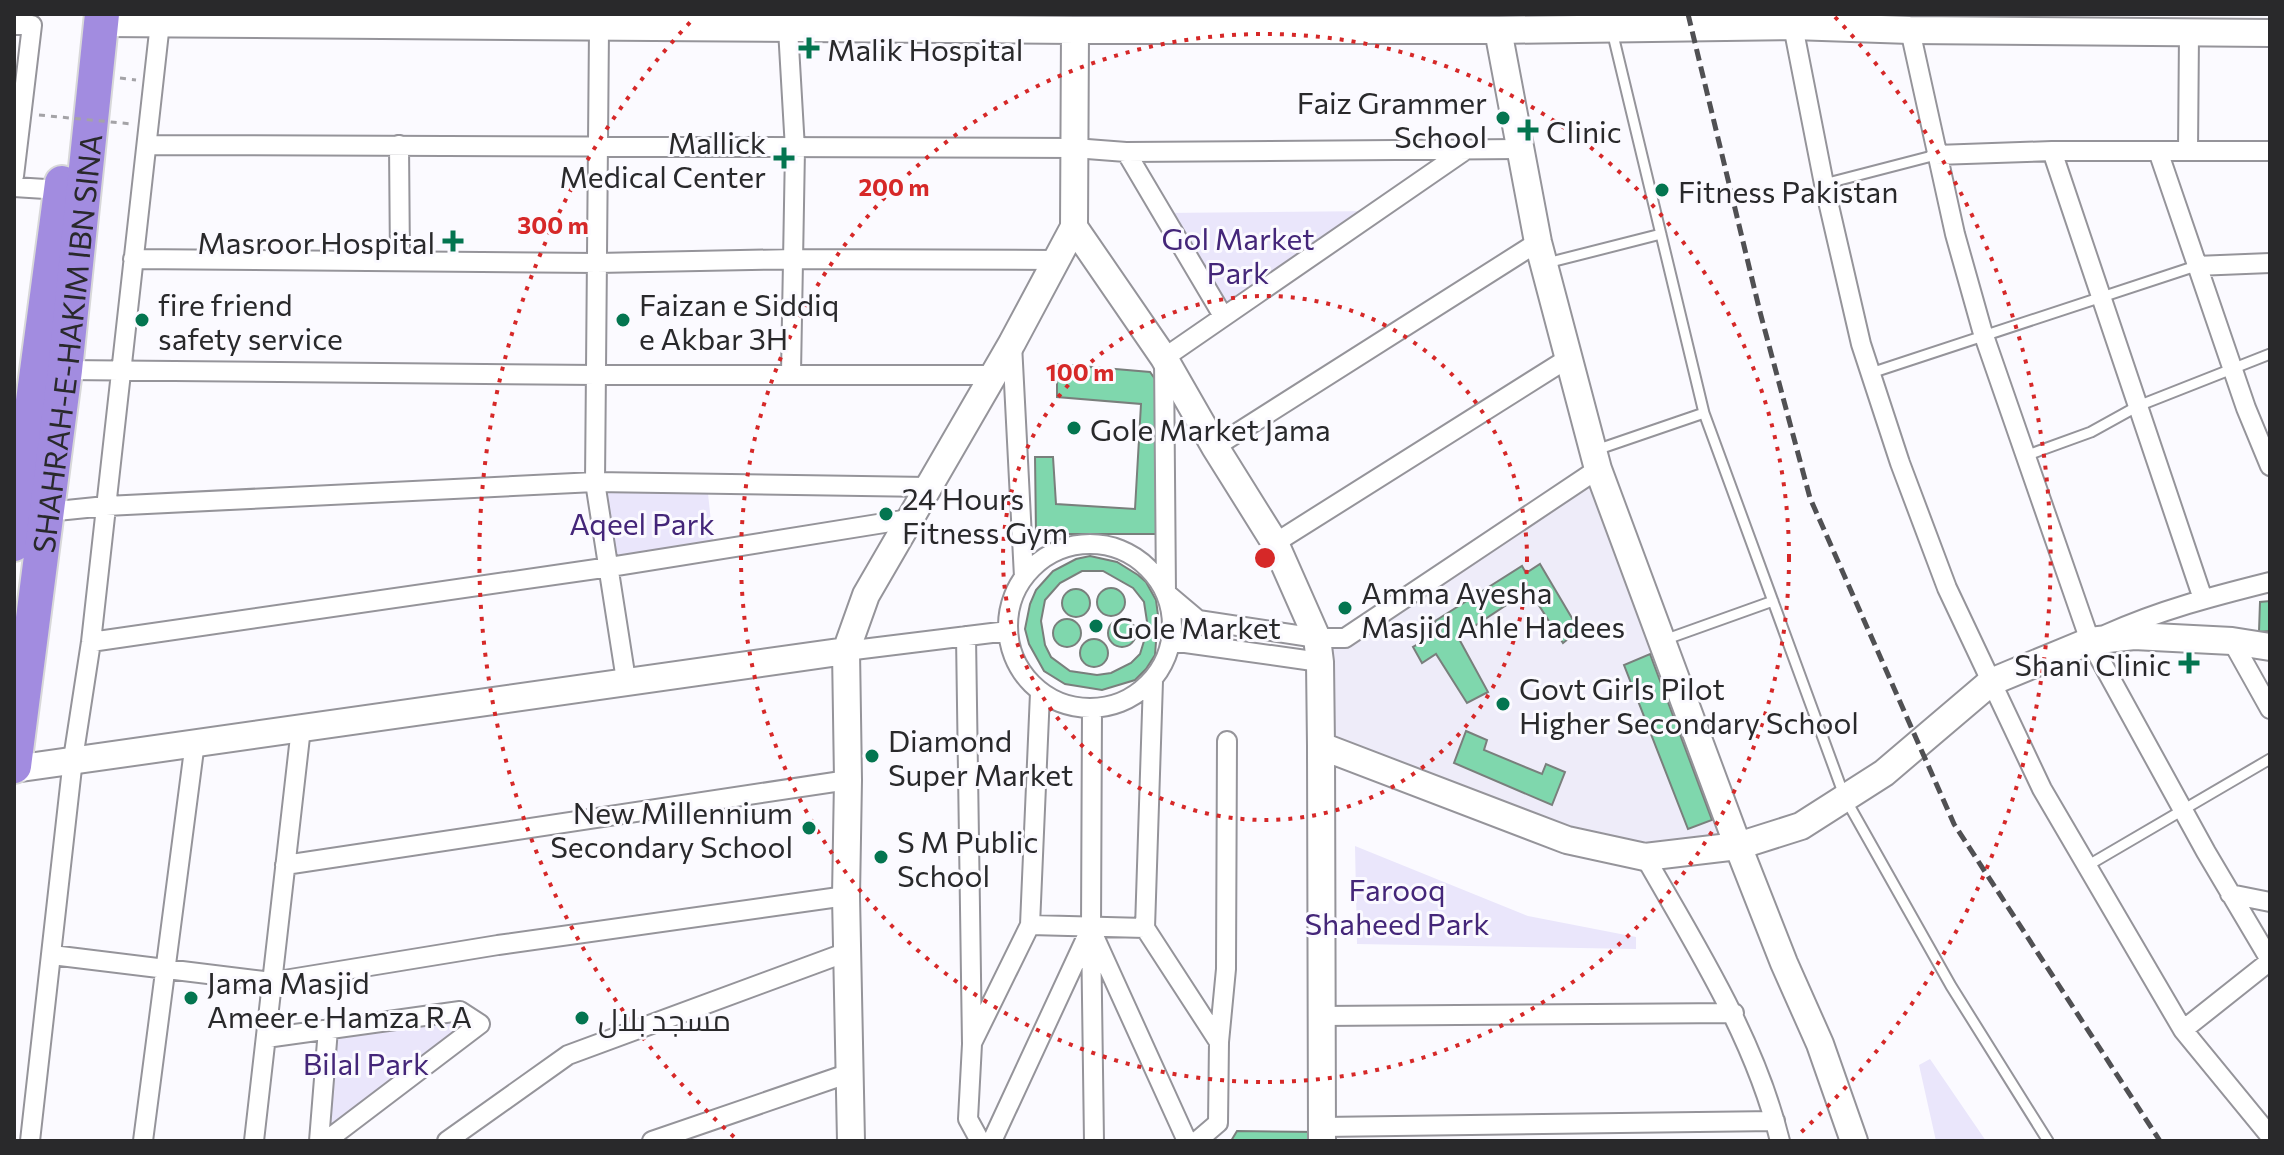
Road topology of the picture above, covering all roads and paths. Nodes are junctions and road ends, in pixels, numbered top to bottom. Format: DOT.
graph roads {
  1 [pos="94,17"];
  2 [pos="160,19"];
  3 [pos="1764,20"];
  4 [pos="26,21"];
  5 [pos="1543,21"];
  6 [pos="890,22"];
  7 [pos="1028,22"];
  8 [pos="1149,22"];
  9 [pos="1262,22"];
  10 [pos="1376,22"];
  11 [pos="1799,22"];
  12 [pos="779,24"];
  13 [pos="1894,24"];
  14 [pos="1611,28"];
  15 [pos="599,29"];
  16 [pos="1075,30"];
  17 [pos="1498,30"];
  18 [pos="2189,33"];
  19 [pos="2270,33"];
  20 [pos="18,105"];
  21 [pos="39,115"];
  22 [pos="132,124"];
  23 [pos="148,145"];
  24 [pos="399,145"];
  25 [pos="598,145"];
  26 [pos="1074,148"];
  27 [pos="795,149"];
  28 [pos="1467,149"];
  29 [pos="1520,149"];
  30 [pos="2052,151"];
  31 [pos="2158,151"];
  32 [pos="2188,151"];
  33 [pos="2270,151"];
  34 [pos="1126,152"];
  35 [pos="1936,155"];
  36 [pos="14,176"];
  37 [pos="1824,184"];
  38 [pos="14,187"];
  39 [pos="61,190"];
  40 [pos="1074,227"];
  41 [pos="1661,234"];
  42 [pos="1540,253"];
  43 [pos="133,259"];
  44 [pos="795,259"];
  45 [pos="1055,260"];
  46 [pos="400,261"];
  47 [pos="597,263"];
  48 [pos="2270,263"];
  49 [pos="2196,266"];
  50 [pos="2102,298"];
  51 [pos="1223,316"];
  52 [pos="1984,338"];
  53 [pos="1012,343"];
  54 [pos="2270,354"];
  55 [pos="1164,358"];
  56 [pos="1567,359"];
  57 [pos="2232,369"];
  58 [pos="65,370"];
  59 [pos="119,371"];
  60 [pos="791,373"];
  61 [pos="1871,373"];
  62 [pos="596,375"];
  63 [pos="992,375"];
  64 [pos="2138,406"];
  65 [pos="1704,413"];
  66 [pos="1215,447"];
  67 [pos="2025,456"];
  68 [pos="1595,460"];
  69 [pos="2270,466"];
  70 [pos="595,482"];
  71 [pos="928,487"];
  72 [pos="106,506"];
  73 [pos="47,512"];
  74 [pos="909,519"];
  75 [pos="1275,543"];
  76 [pos="14,544"];
  77 [pos="610,567"];
  78 [pos="1024,577"];
  79 [pos="2270,582"];
  80 [pos="1166,593"];
  81 [pos="2203,599"];
  82 [pos="1773,601"];
  83 [pos="1008,631"];
  84 [pos="966,636"];
  85 [pos="1171,641"];
  86 [pos="1662,641"];
  87 [pos="2090,641"];
  88 [pos="2232,641"];
  89 [pos="91,642"];
  90 [pos="2270,647"];
  91 [pos="1319,650"];
  92 [pos="846,651"];
  93 [pos="626,680"];
  94 [pos="1153,681"];
  95 [pos="1991,682"];
  96 [pos="1040,693"];
  97 [pos="2270,709"];
  98 [pos="1092,710"];
  99 [pos="301,728"];
  100 [pos="1227,741"];
  101 [pos="195,742"];
  102 [pos="1321,746"];
  103 [pos="73,759"];
  104 [pos="2270,759"];
  105 [pos="14,768"];
  106 [pos="848,780"];
  107 [pos="1845,798"];
  108 [pos="2182,810"];
  109 [pos="1738,846"];
  110 [pos="1645,857"];
  111 [pos="285,865"];
  112 [pos="2087,866"];
  113 [pos="2230,894"];
  114 [pos="846,896"];
  115 [pos="2270,902"];
  116 [pos="1030,925"];
  117 [pos="1091,928"];
  118 [pos="1145,928"];
  119 [pos="847,952"];
  120 [pos="52,955"];
  121 [pos="2270,961"];
  122 [pos="164,968"];
  123 [pos="272,982"];
  124 [pos="1734,1013"];
  125 [pos="1321,1016"];
  126 [pos="328,1029"];
  127 [pos="2183,1030"];
  128 [pos="266,1038"];
  129 [pos="1219,1042"];
  130 [pos="972,1044"];
  131 [pos="850,1073"];
  132 [pos="1775,1121"];
  133 [pos="1322,1134"];
  134 [pos="2270,1136"];
  135 [pos="30,1141"];
  136 [pos="143,1141"];
  137 [pos="254,1141"];
  138 [pos="319,1141"];
  139 [pos="326,1141"];
  140 [pos="447,1141"];
  141 [pos="652,1141"];
  142 [pos="851,1141"];
  143 [pos="980,1141"];
  144 [pos="992,1141"];
  145 [pos="1094,1141"];
  146 [pos="1187,1141"];
  147 [pos="1197,1141"];
  148 [pos="1780,1141"];
  149 [pos="1854,1141"];
  150 [pos="2048,1141"];
  1 -- 2 [label="street"];
  1 -- 39 [label="highway, SHAHRAH-E-HAKIM IBN SINA"];
  1 -- 58 [label="highway, SHAHRAH-E-HAKIM IBN SINA"];
  2 -- 15 [label="street"];
  2 -- 23 [label="street"];
  3 -- 11 [label="street"];
  3 -- 14 [label="street"];
  4 -- 20 [label="street"];
  5 -- 14 [label="street"];
  5 -- 17 [label="street"];
  6 -- 7 [label="street"];
  6 -- 12 [label="street"];
  7 -- 16 [label="street"];
  8 -- 9 [label="street"];
  8 -- 16 [label="street"];
  9 -- 10 [label="street"];
  10 -- 17 [label="street"];
  11 -- 13 [label="street"];
  11 -- 37 [label="street"];
  12 -- 15 [label="street"];
  12 -- 27 [label="street"];
  13 -- 18 [label="street"];
  13 -- 35 [label="street"];
  14 -- 41 [label="lane"];
  15 -- 25 [label="street"];
  16 -- 26 [label="street"];
  17 -- 29 [label="street"];
  18 -- 19 [label="street"];
  18 -- 32 [label="street"];
  20 -- 36 [label="street"];
  21 -- 22 [label="path, bridge"];
  23 -- 24 [label="street"];
  23 -- 43 [label="street"];
  24 -- 25 [label="street"];
  24 -- 46 [label="street"];
  25 -- 27 [label="street"];
  25 -- 47 [label="street"];
  26 -- 27 [label="street"];
  26 -- 34 [label="street"];
  26 -- 40 [label="street"];
  27 -- 44 [label="street"];
  28 -- 29 [label="street"];
  28 -- 34 [label="street"];
  28 -- 51 [label="street"];
  29 -- 42 [label="street"];
  30 -- 31 [label="street"];
  30 -- 35 [label="street"];
  30 -- 50 [label="street"];
  31 -- 32 [label="street"];
  31 -- 49 [label="street"];
  32 -- 33 [label="street"];
  34 -- 51 [label="street"];
  35 -- 37 [label="lane"];
  35 -- 52 [label="street"];
  37 -- 61 [label="street"];
  38 -- 39 [label="street"];
  39 -- 76 [label="highway, SHAHRAH-E-HAKIM IBN SINA"];
  40 -- 45 [label="street"];
  40 -- 55 [label="street"];
  41 -- 42 [label="lane"];
  41 -- 65 [label="lane"];
  42 -- 56 [label="street"];
  42 -- 66 [label="street"];
  43 -- 46 [label="street"];
  43 -- 59 [label="street"];
  44 -- 45 [label="street"];
  44 -- 47 [label="street"];
  44 -- 60 [label="street"];
  45 -- 53 [label="street"];
  46 -- 47 [label="street"];
  47 -- 62 [label="street"];
  48 -- 49 [label="street"];
  49 -- 50 [label="lane"];
  49 -- 57 [label="street"];
  50 -- 52 [label="lane"];
  50 -- 64 [label="street"];
  51 -- 55 [label="street"];
  52 -- 61 [label="lane"];
  52 -- 67 [label="street"];
  53 -- 63 [label="street"];
  53 -- 78 [label="street"];
  54 -- 57 [label="lane"];
  55 -- 66 [label="street"];
  55 -- 80 [label="street"];
  56 -- 68 [label="street"];
  56 -- 75 [label="street"];
  57 -- 64 [label="lane"];
  57 -- 69 [label="street"];
  58 -- 59 [label="street"];
  58 -- 73 [label="highway, SHAHRAH-E-HAKIM IBN SINA"];
  59 -- 62 [label="street"];
  59 -- 72 [label="street"];
  60 -- 62 [label="street"];
  60 -- 63 [label="street"];
  61 -- 95 [label="street"];
  62 -- 70 [label="street"];
  63 -- 71 [label="street"];
  64 -- 67 [label="lane"];
  64 -- 81 [label="street"];
  65 -- 68 [label="lane"];
  65 -- 82 [label="lane"];
  66 -- 75 [label="street"];
  67 -- 87 [label="street"];
  68 -- 86 [label="street"];
  68 -- 91 [label="street"];
  70 -- 71 [label="street"];
  70 -- 72 [label="street"];
  70 -- 77 [label="street"];
  71 -- 74 [label="street"];
  72 -- 73 [label="street"];
  72 -- 89 [label="street"];
  73 -- 105 [label="highway, SHAHRAH-E-HAKIM IBN SINA"];
  74 -- 77 [label="street"];
  74 -- 92 [label="street"];
  75 -- 91 [label="street"];
  77 -- 89 [label="street"];
  77 -- 93 [label="street"];
  78 -- 80 [label="street"];
  78 -- 83 [label="street"];
  79 -- 81 [label="street"];
  80 -- 85 [label="street"];
  80 -- 91 [label="street"];
  81 -- 87 [label="street"];
  82 -- 86 [label="lane"];
  82 -- 107 [label="lane"];
  83 -- 84 [label="street"];
  83 -- 96 [label="street"];
  84 -- 92 [label="street"];
  84 -- 130 [label="street"];
  85 -- 91 [label="street"];
  85 -- 94 [label="street"];
  86 -- 109 [label="street"];
  87 -- 88 [label="street"];
  87 -- 95 [label="street"];
  87 -- 108 [label="street"];
  88 -- 90 [label="street"];
  88 -- 97 [label="street"];
  89 -- 103 [label="street"];
  91 -- 102 [label="street"];
  92 -- 93 [label="street"];
  92 -- 106 [label="street"];
  93 -- 99 [label="street"];
  94 -- 98 [label="street"];
  94 -- 118 [label="street"];
  95 -- 107 [label="street"];
  95 -- 112 [label="street"];
  96 -- 98 [label="street"];
  96 -- 116 [label="street"];
  98 -- 117 [label="street"];
  99 -- 101 [label="street"];
  99 -- 111 [label="street"];
  100 -- 129 [label="street"];
  101 -- 103 [label="street"];
  101 -- 122 [label="street"];
  102 -- 110 [label="street"];
  102 -- 125 [label="street"];
  103 -- 105 [label="street"];
  103 -- 120 [label="street"];
  104 -- 108 [label="lane"];
  106 -- 111 [label="street"];
  106 -- 114 [label="street"];
  107 -- 109 [label="street"];
  107 -- 150 [label="lane"];
  108 -- 112 [label="lane"];
  108 -- 113 [label="street"];
  109 -- 110 [label="street"];
  109 -- 149 [label="street"];
  110 -- 124 [label="street"];
  111 -- 123 [label="street"];
  112 -- 127 [label="street"];
  113 -- 115 [label="street"];
  113 -- 121 [label="street"];
  114 -- 119 [label="street"];
  114 -- 123 [label="street"];
  116 -- 117 [label="street"];
  116 -- 130 [label="street"];
  117 -- 118 [label="street"];
  117 -- 144 [label="street"];
  117 -- 145 [label="street"];
  117 -- 146 [label="street"];
  118 -- 129 [label="street"];
  119 -- 131 [label="street"];
  119 -- 140 [label="street"];
  120 -- 122 [label="street"];
  120 -- 135 [label="street"];
  121 -- 127 [label="street"];
  122 -- 123 [label="street"];
  122 -- 136 [label="street"];
  123 -- 128 [label="street"];
  124 -- 125 [label="street"];
  124 -- 132 [label="street"];
  125 -- 133 [label="street"];
  126 -- 128 [label="street"];
  126 -- 138 [label="street"];
  126 -- 139 [label="street"];
  127 -- 134 [label="street"];
  128 -- 137 [label="street"];
  129 -- 147 [label="street"];
  130 -- 143 [label="street"];
  131 -- 141 [label="street"];
  131 -- 142 [label="street"];
  132 -- 133 [label="street"];
  132 -- 148 [label="street"];
}
